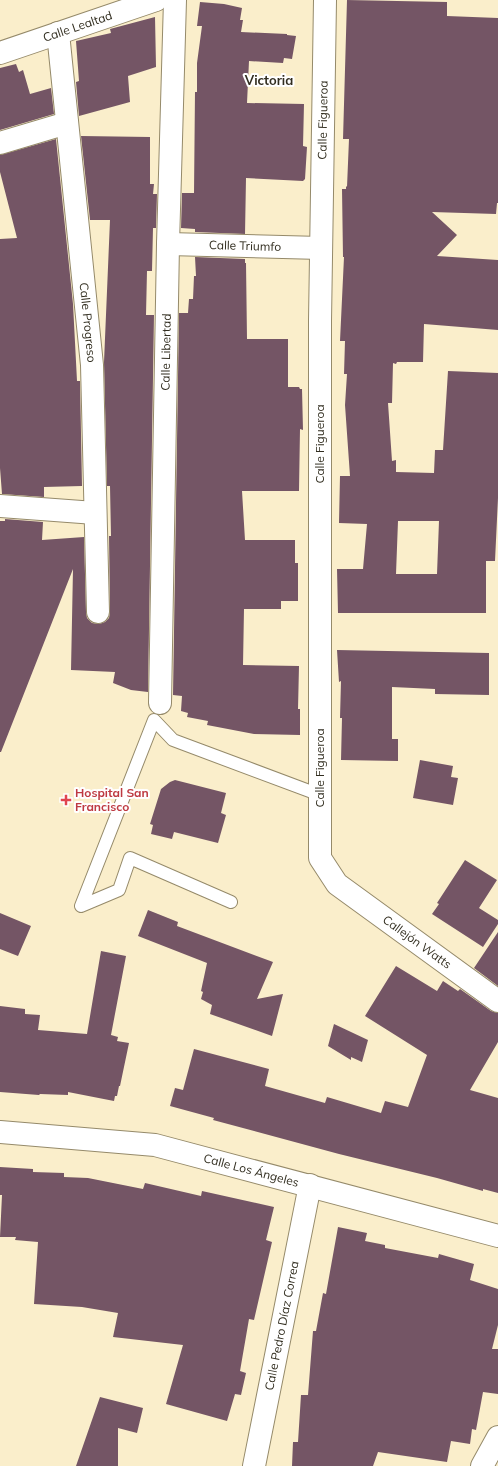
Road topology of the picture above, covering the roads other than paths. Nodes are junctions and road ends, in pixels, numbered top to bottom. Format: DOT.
graph roads {
  1 [pos="156,0"];
  2 [pos="175,0"];
  3 [pos="325,0"];
  4 [pos="58,33"];
  5 [pos="0,53"];
  6 [pos="67,123"];
  7 [pos="0,143"];
  8 [pos="168,244"];
  9 [pos="321,248"];
  10 [pos="0,506"];
  11 [pos="95,513"];
  12 [pos="98,612"];
  13 [pos="160,704"];
  14 [pos="320,795"];
  15 [pos="337,884"];
  16 [pos="231,902"];
  17 [pos="498,1001"];
  18 [pos="0,1132"];
  19 [pos="310,1185"];
  20 [pos="498,1236"];
  21 [pos="498,1437"];
  22 [pos="254,1466"];
  23 [pos="482,1466"];
  1 -- 4 [label="street, Calle Lealtad"];
  2 -- 8 [label="street, Calle Libertad"];
  3 -- 9 [label="street, Calle Figueroa"];
  4 -- 5 [label="street, Calle Lealtad"];
  4 -- 6 [label="street, Calle Progreso"];
  6 -- 7 [label="street"];
  6 -- 11 [label="street, Calle Progreso"];
  8 -- 9 [label="street, Calle Triumfo"];
  8 -- 13 [label="street, Calle Libertad"];
  9 -- 14 [label="street, Calle Figueroa"];
  10 -- 11 [label="street"];
  11 -- 12 [label="street, Calle Progreso"];
  14 -- 15 [label="street, Calle Figueroa"];
  14 -- 16 [label="lane"];
  15 -- 17 [label="street, Callejón Watts"];
  18 -- 19 [label="street, Calle Los Ángeles"];
  19 -- 20 [label="street, Calle Los Ángeles"];
  19 -- 22 [label="street, Calle Pedro Díaz Correa"];
  21 -- 23 [label="street"];
}
